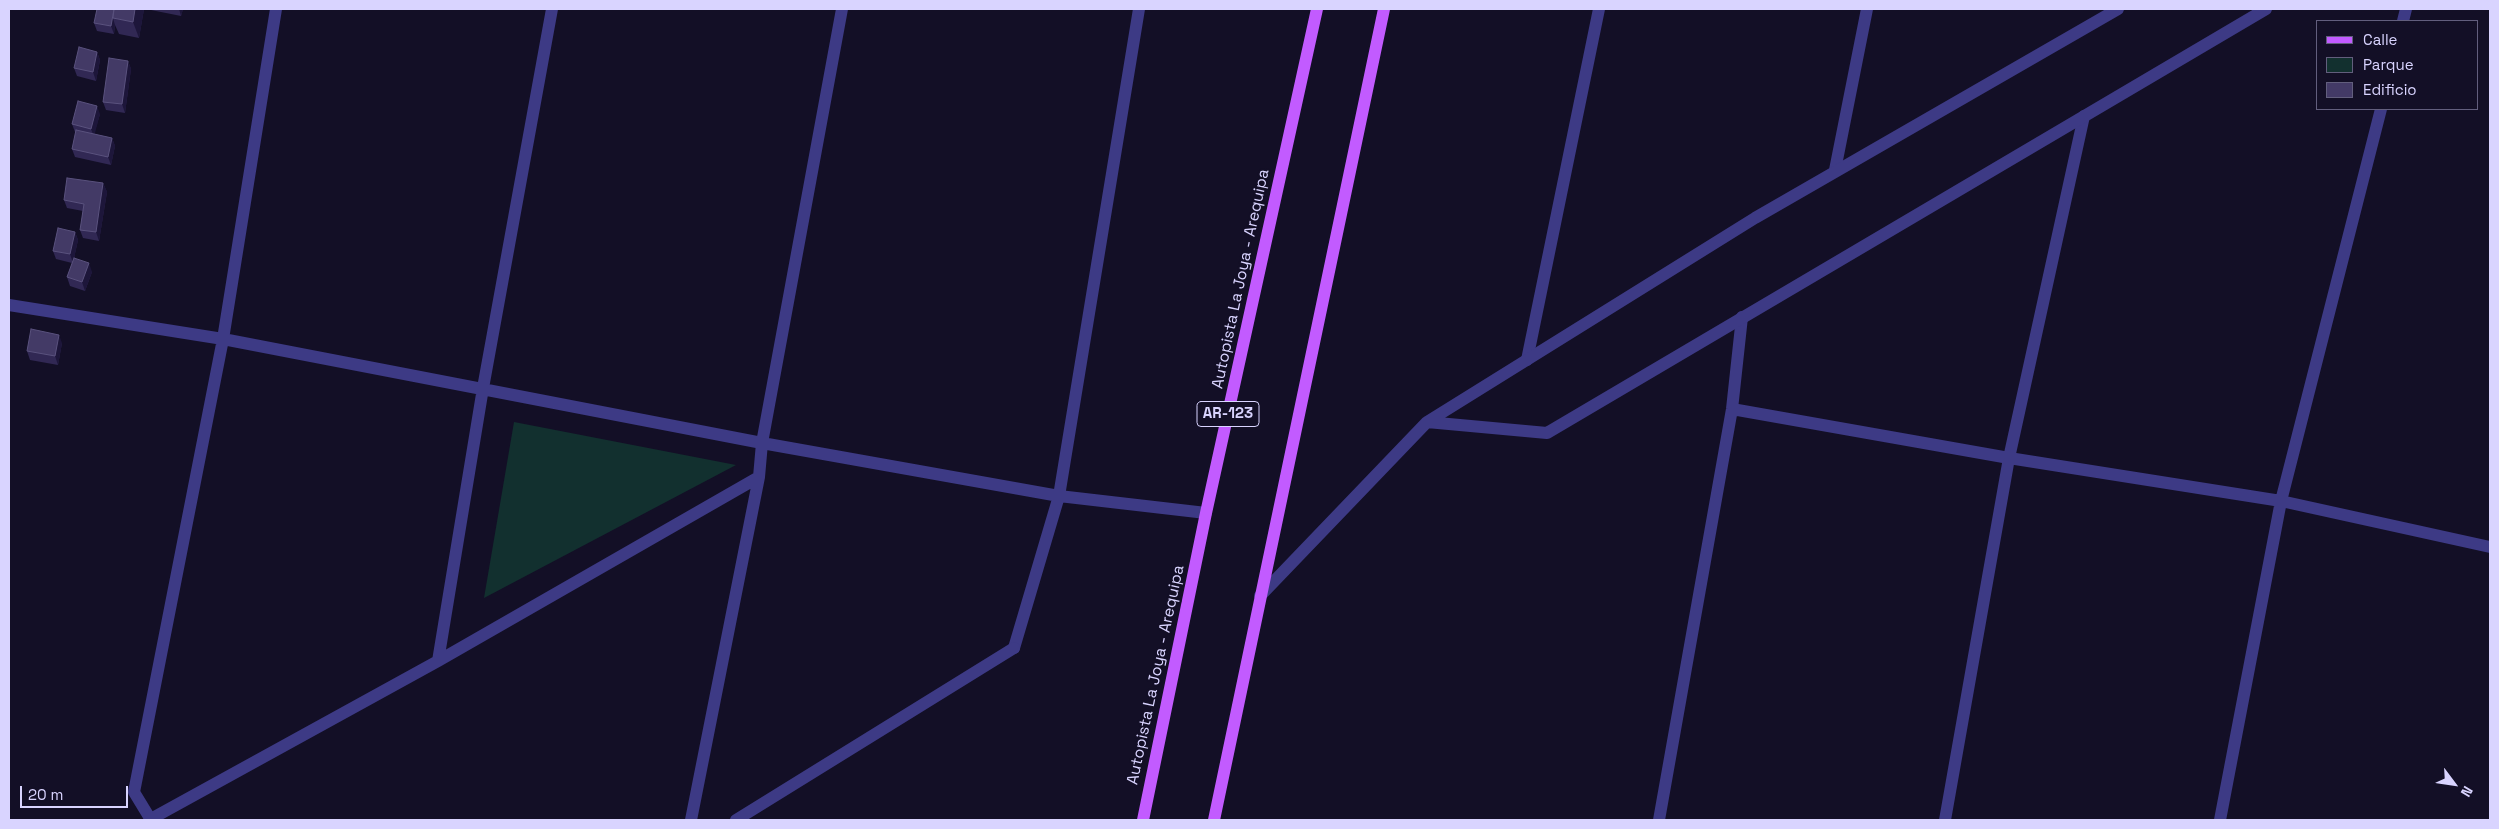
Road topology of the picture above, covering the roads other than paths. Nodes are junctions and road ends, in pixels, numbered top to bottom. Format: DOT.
graph roads {
  1 [pos="276,9"];
  2 [pos="552,9"];
  3 [pos="842,9"];
  4 [pos="1139,9"];
  5 [pos="1317,9"];
  6 [pos="1384,9"];
  7 [pos="1599,9"];
  8 [pos="1867,9"];
  9 [pos="2118,9"];
  10 [pos="2266,9"];
  11 [pos="2381,110"];
  12 [pos="2084,116"];
  13 [pos="1835,170"];
  14 [pos="9,305"];
  15 [pos="1742,317"];
  16 [pos="223,339"];
  17 [pos="1527,360"];
  18 [pos="483,388"];
  19 [pos="1732,409"];
  20 [pos="1427,422"];
  21 [pos="762,443"];
  22 [pos="2009,458"];
  23 [pos="759,477"];
  24 [pos="1059,496"];
  25 [pos="2281,501"];
  26 [pos="1206,513"];
  27 [pos="2490,547"];
  28 [pos="1260,596"];
  29 [pos="438,661"];
  30 [pos="150,820"];
  31 [pos="691,820"];
  32 [pos="736,820"];
  33 [pos="1143,820"];
  34 [pos="1214,820"];
  35 [pos="1659,820"];
  36 [pos="1945,820"];
  37 [pos="2220,820"];
  1 -- 16 [label="street"];
  2 -- 18 [label="street"];
  3 -- 21 [label="street"];
  4 -- 24 [label="street"];
  5 -- 26 [label="main road, Autopista La Joya - Arequipa / AR-123"];
  6 -- 28 [label="main road"];
  7 -- 17 [label="street"];
  8 -- 13 [label="street"];
  9 -- 13 [label="street"];
  10 -- 12 [label="street"];
  11 -- 25 [label="street"];
  12 -- 15 [label="street"];
  12 -- 22 [label="street"];
  13 -- 17 [label="street"];
  14 -- 16 [label="street"];
  15 -- 19 [label="street"];
  15 -- 20 [label="street"];
  16 -- 18 [label="street"];
  16 -- 30 [label="street"];
  17 -- 20 [label="street"];
  18 -- 21 [label="street"];
  18 -- 29 [label="street"];
  19 -- 22 [label="street"];
  19 -- 35 [label="street"];
  20 -- 28 [label="street"];
  21 -- 23 [label="street"];
  21 -- 24 [label="street"];
  22 -- 25 [label="street"];
  22 -- 36 [label="street"];
  23 -- 29 [label="street"];
  23 -- 31 [label="street"];
  24 -- 26 [label="street"];
  24 -- 32 [label="street"];
  25 -- 27 [label="street"];
  25 -- 37 [label="street"];
  26 -- 33 [label="main road, Autopista La Joya - Arequipa / AR-123"];
  28 -- 34 [label="main road"];
  29 -- 30 [label="street"];
}
